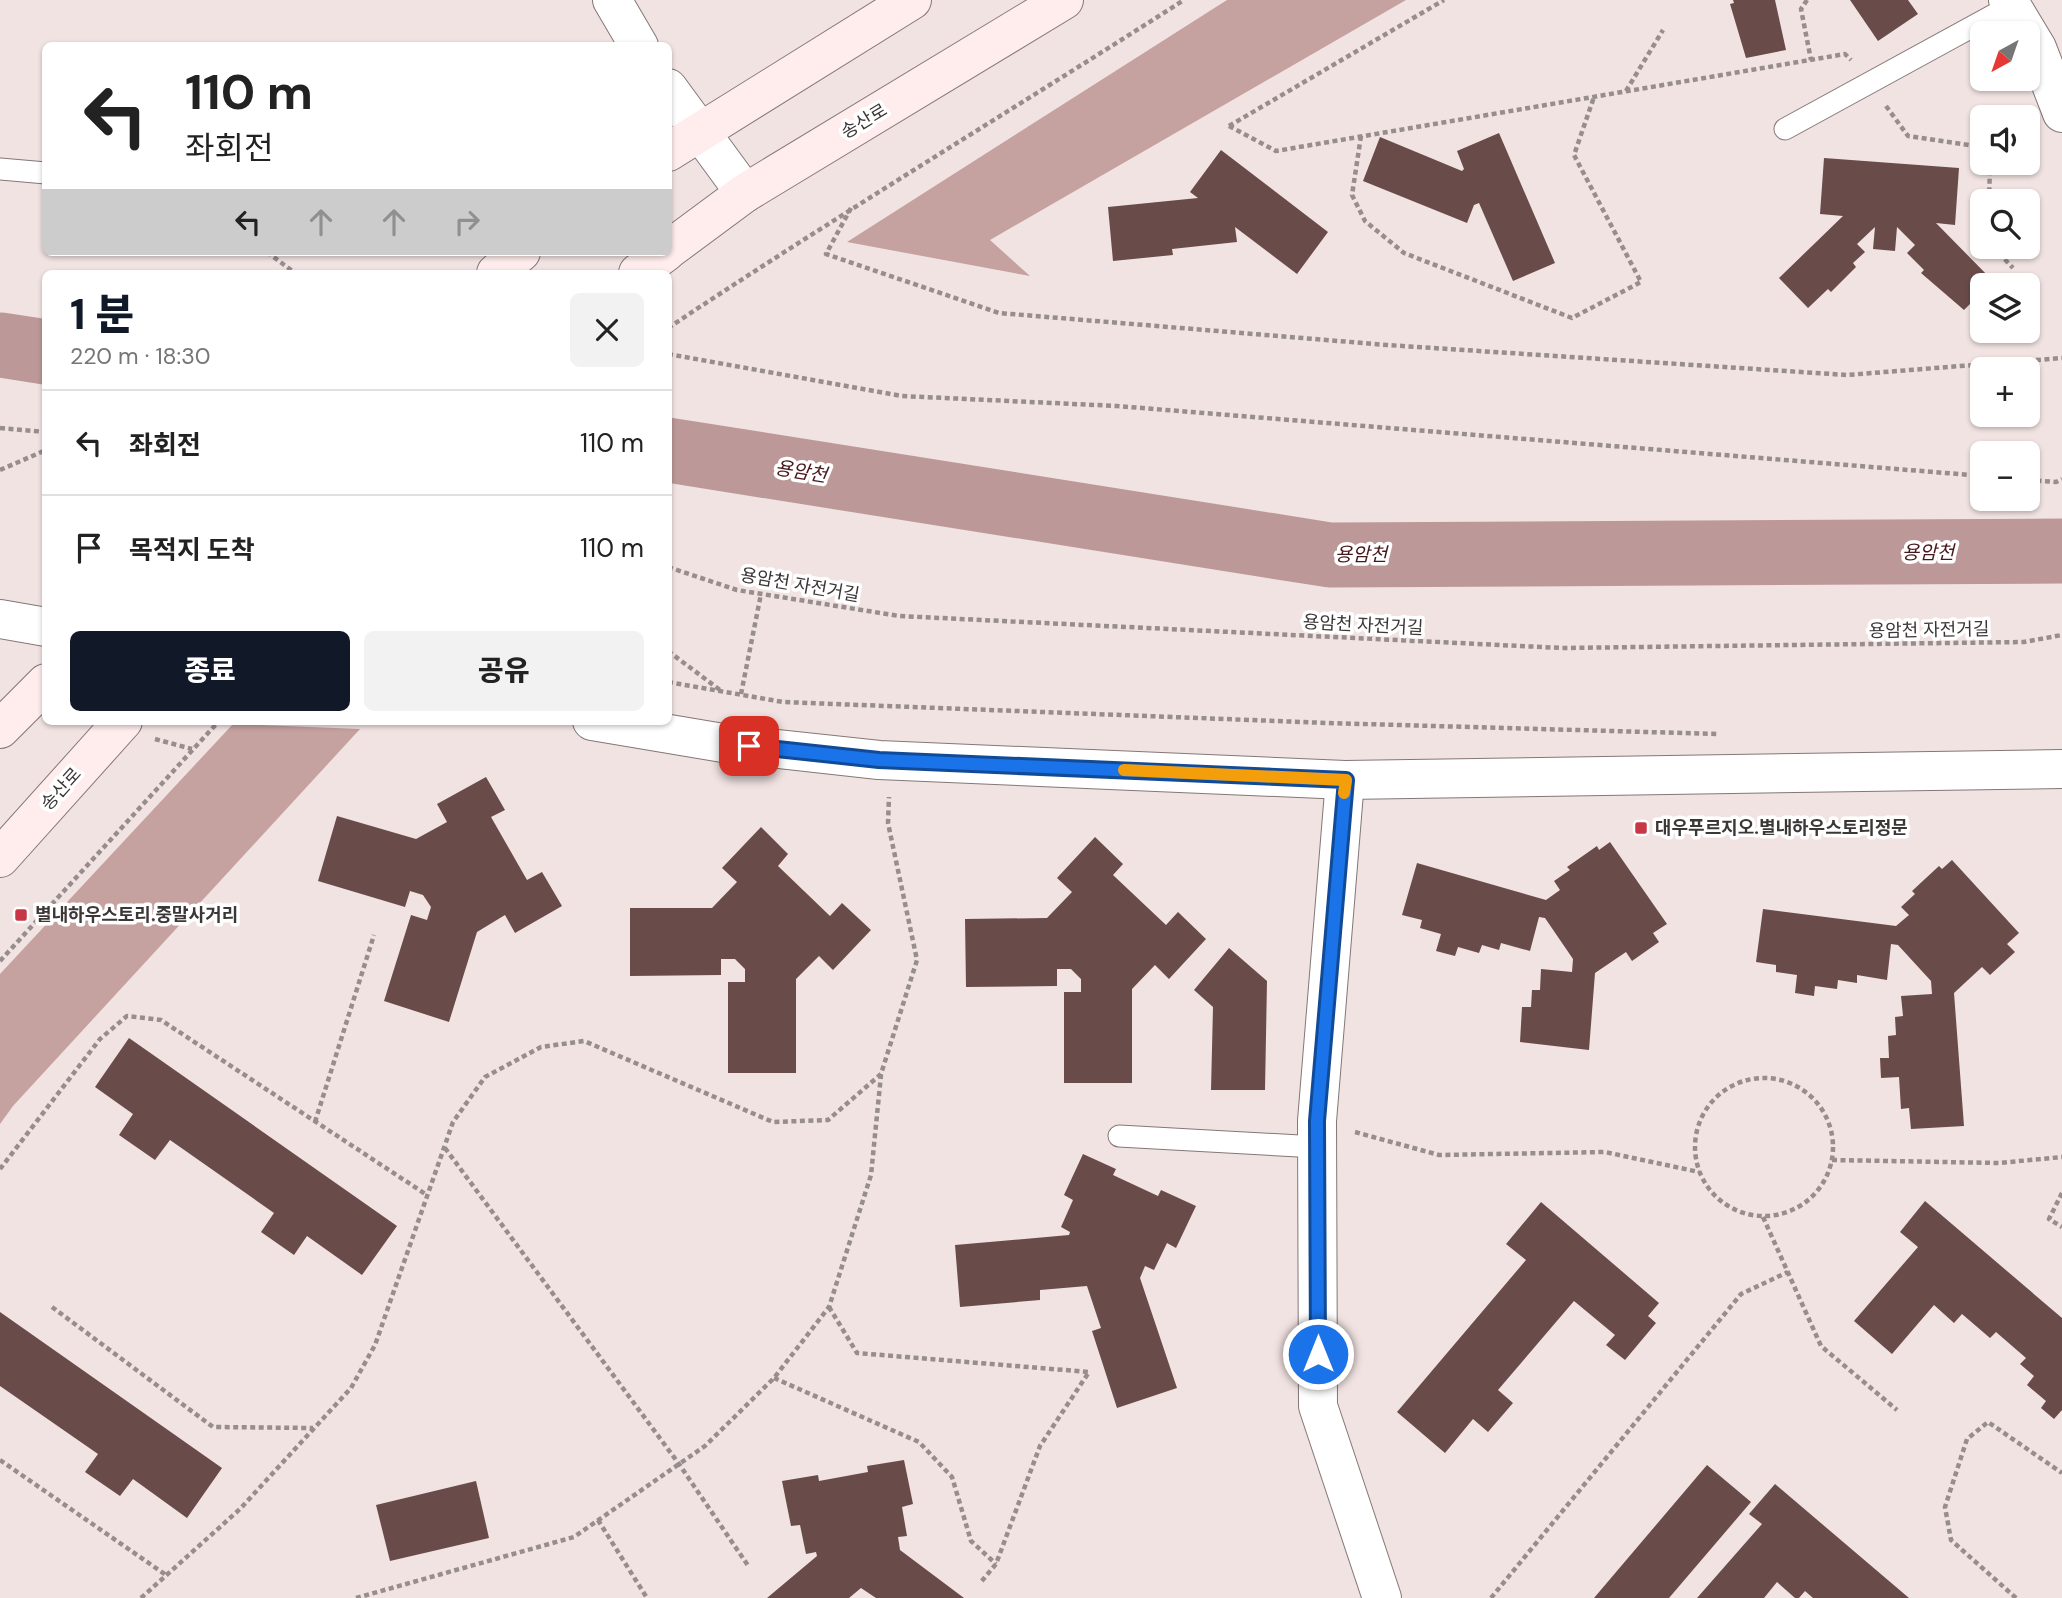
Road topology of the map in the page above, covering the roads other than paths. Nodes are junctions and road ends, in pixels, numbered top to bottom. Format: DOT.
graph roads {
  1 [pos="612,0"];
  2 [pos="912,0"];
  3 [pos="1064,0"];
  4 [pos="2010,3"];
  5 [pos="637,42"];
  6 [pos="672,94"];
  7 [pos="2062,113"];
  8 [pos="1785,129"];
  9 [pos="699,131"];
  10 [pos="672,149"];
  11 [pos="0,169"];
  12 [pos="42,173"];
  13 [pos="744,194"];
  14 [pos="672,247"];
  15 [pos="516,256"];
  16 [pos="500,270"];
  17 [pos="0,619"];
  18 [pos="42,626"];
  19 [pos="42,687"];
  20 [pos="118,725"];
  21 [pos="616,725"];
  22 [pos="0,729"];
  23 [pos="2062,769"];
  24 [pos="1346,780"];
  25 [pos="0,859"];
  26 [pos="1317,1134"];
  27 [pos="1119,1136"];
  28 [pos="1382,1598"];
  1 -- 5 [label="street"];
  2 -- 9 [label="street"];
  3 -- 13 [label="street, 송산로"];
  4 -- 7 [label="street"];
  4 -- 8 [label="lane"];
  6 -- 9 [label="street"];
  9 -- 10 [label="street"];
  9 -- 13 [label="street"];
  11 -- 12 [label="lane"];
  13 -- 14 [label="street, 송산로"];
  15 -- 16 [label="street"];
  17 -- 18 [label="street"];
  19 -- 22 [label="street"];
  20 -- 25 [label="street, 송산로"];
  21 -- 24 [label="street"];
  23 -- 24 [label="street"];
  24 -- 26 [label="street"];
  26 -- 27 [label="lane"];
  26 -- 28 [label="street"];
}
